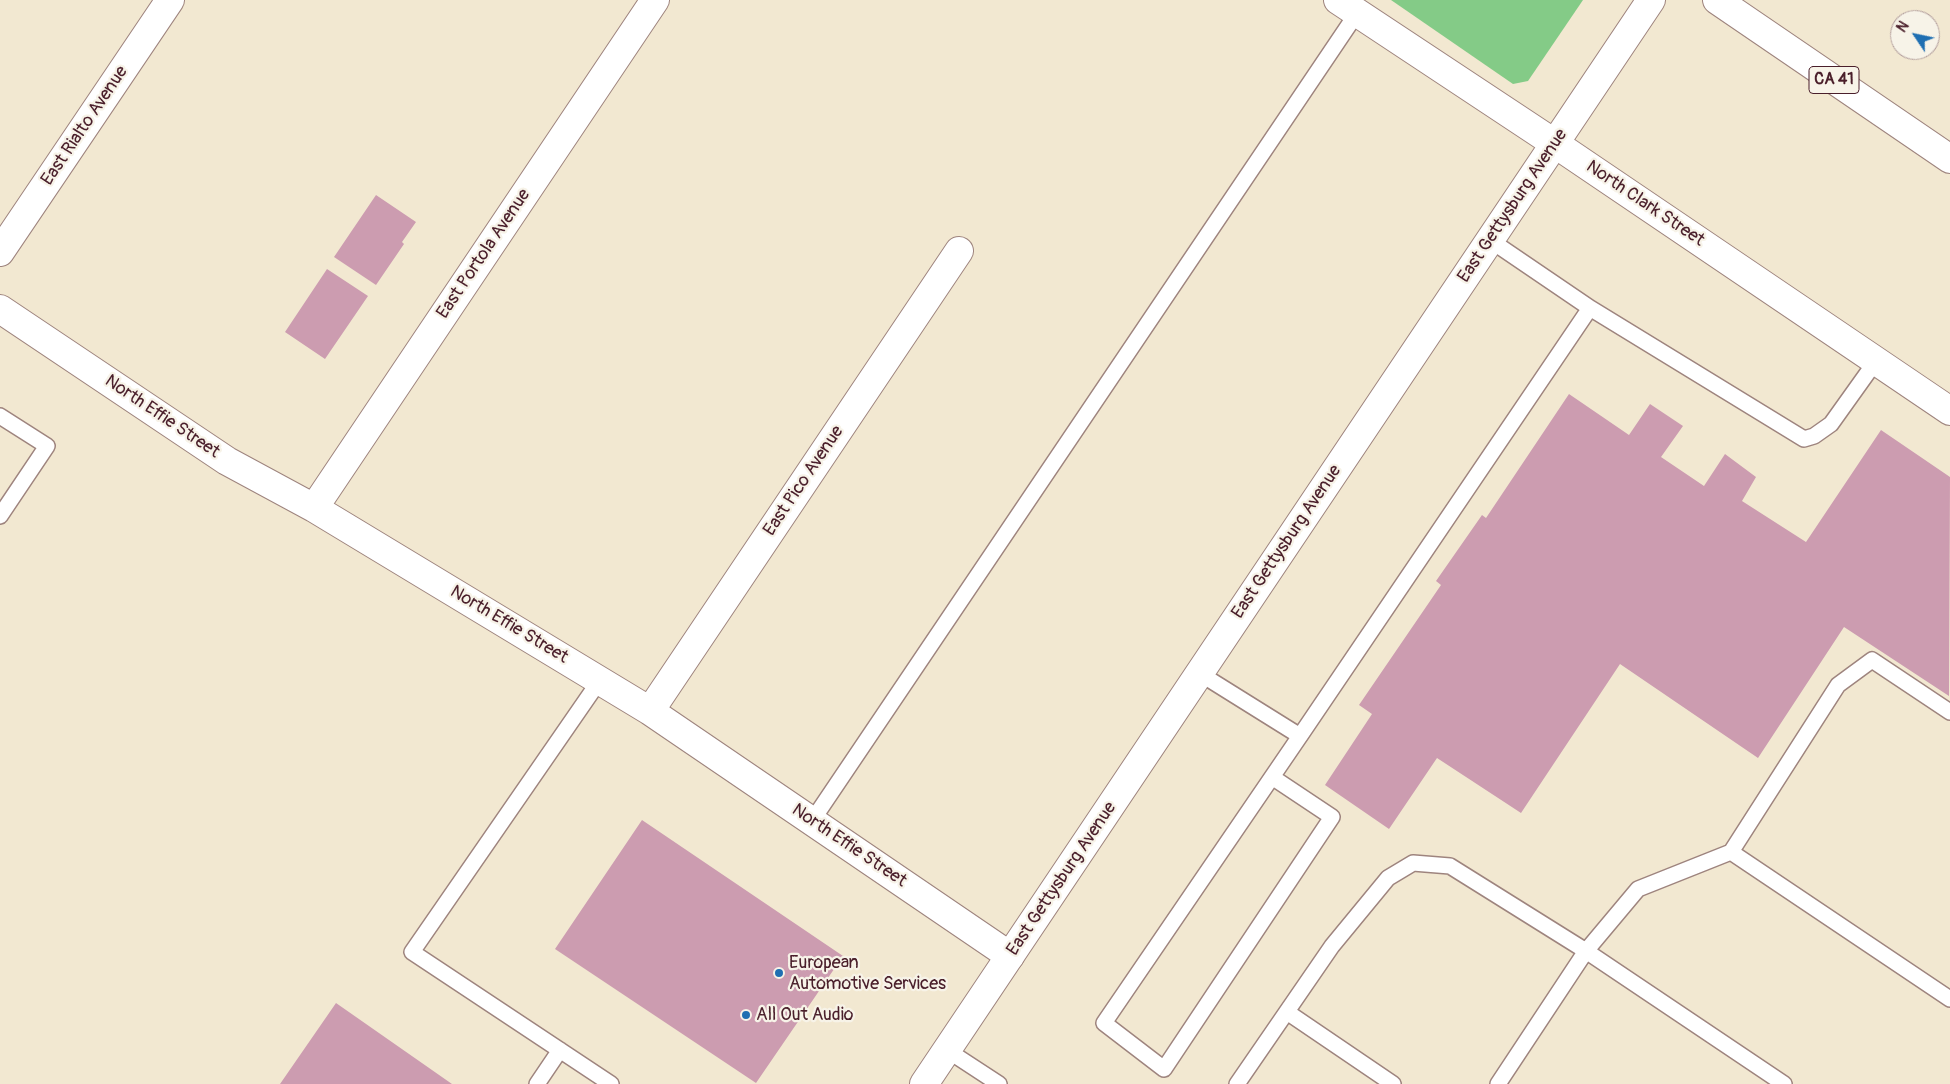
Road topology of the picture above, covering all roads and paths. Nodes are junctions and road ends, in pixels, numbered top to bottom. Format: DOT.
graph roads {
  1 [pos="170,0"];
  2 [pos="655,0"];
  3 [pos="1651,0"];
  4 [pos="1717,0"];
  5 [pos="1347,7"];
  6 [pos="1554,143"];
  7 [pos="1950,159"];
  8 [pos="1490,240"];
  9 [pos="959,250"];
  10 [pos="0,252"];
  11 [pos="1590,308"];
  12 [pos="0,309"];
  13 [pos="1876,361"];
  14 [pos="1950,411"];
  15 [pos="0,416"];
  16 [pos="314,508"];
  17 [pos="0,516"];
  18 [pos="1199,673"];
  19 [pos="600,680"];
  20 [pos="650,711"];
  21 [pos="1950,712"];
  22 [pos="1300,736"];
  23 [pos="1272,777"];
  24 [pos="812,821"];
  25 [pos="1731,852"];
  26 [pos="1586,951"];
  27 [pos="1010,956"];
  28 [pos="1950,998"];
  29 [pos="1287,1012"];
  30 [pos="560,1050"];
  31 [pos="947,1050"];
  32 [pos="537,1084"];
  33 [pos="610,1084"];
  34 [pos="924,1084"];
  35 [pos="999,1084"];
  36 [pos="1237,1084"];
  37 [pos="1393,1084"];
  38 [pos="1498,1084"];
  39 [pos="1784,1084"];
  1 -- 10 [label="main road, East Rialto Avenue"];
  2 -- 16 [label="main road, East Portola Avenue"];
  3 -- 6 [label="main road, East Gettysburg Avenue"];
  4 -- 7 [label="main road, CA 41"];
  5 -- 6 [label="main road, North Clark Street"];
  5 -- 24 [label="lane"];
  6 -- 8 [label="main road, East Gettysburg Avenue"];
  6 -- 13 [label="main road, North Clark Street"];
  8 -- 11 [label="lane"];
  8 -- 18 [label="main road, East Gettysburg Avenue"];
  9 -- 20 [label="main road, East Pico Avenue"];
  11 -- 13 [label="lane"];
  11 -- 22 [label="lane"];
  12 -- 16 [label="main road, North Effie Street"];
  13 -- 14 [label="main road, North Clark Street"];
  15 -- 17 [label="lane"];
  16 -- 19 [label="main road, North Effie Street"];
  18 -- 22 [label="lane"];
  18 -- 27 [label="main road, East Gettysburg Avenue"];
  19 -- 20 [label="main road, North Effie Street"];
  19 -- 30 [label="lane"];
  20 -- 24 [label="main road, North Effie Street"];
  21 -- 25 [label="lane"];
  22 -- 23 [label="lane"];
  23 -- 23 [label="lane"];
  24 -- 27 [label="main road, North Effie Street"];
  25 -- 26 [label="lane"];
  25 -- 28 [label="lane"];
  26 -- 29 [label="lane"];
  26 -- 38 [label="lane"];
  26 -- 39 [label="lane"];
  27 -- 31 [label="main road, East Gettysburg Avenue"];
  29 -- 36 [label="lane"];
  29 -- 37 [label="lane"];
  30 -- 32 [label="lane"];
  30 -- 33 [label="lane"];
  31 -- 34 [label="main road, East Gettysburg Avenue"];
  31 -- 35 [label="lane"];
}
